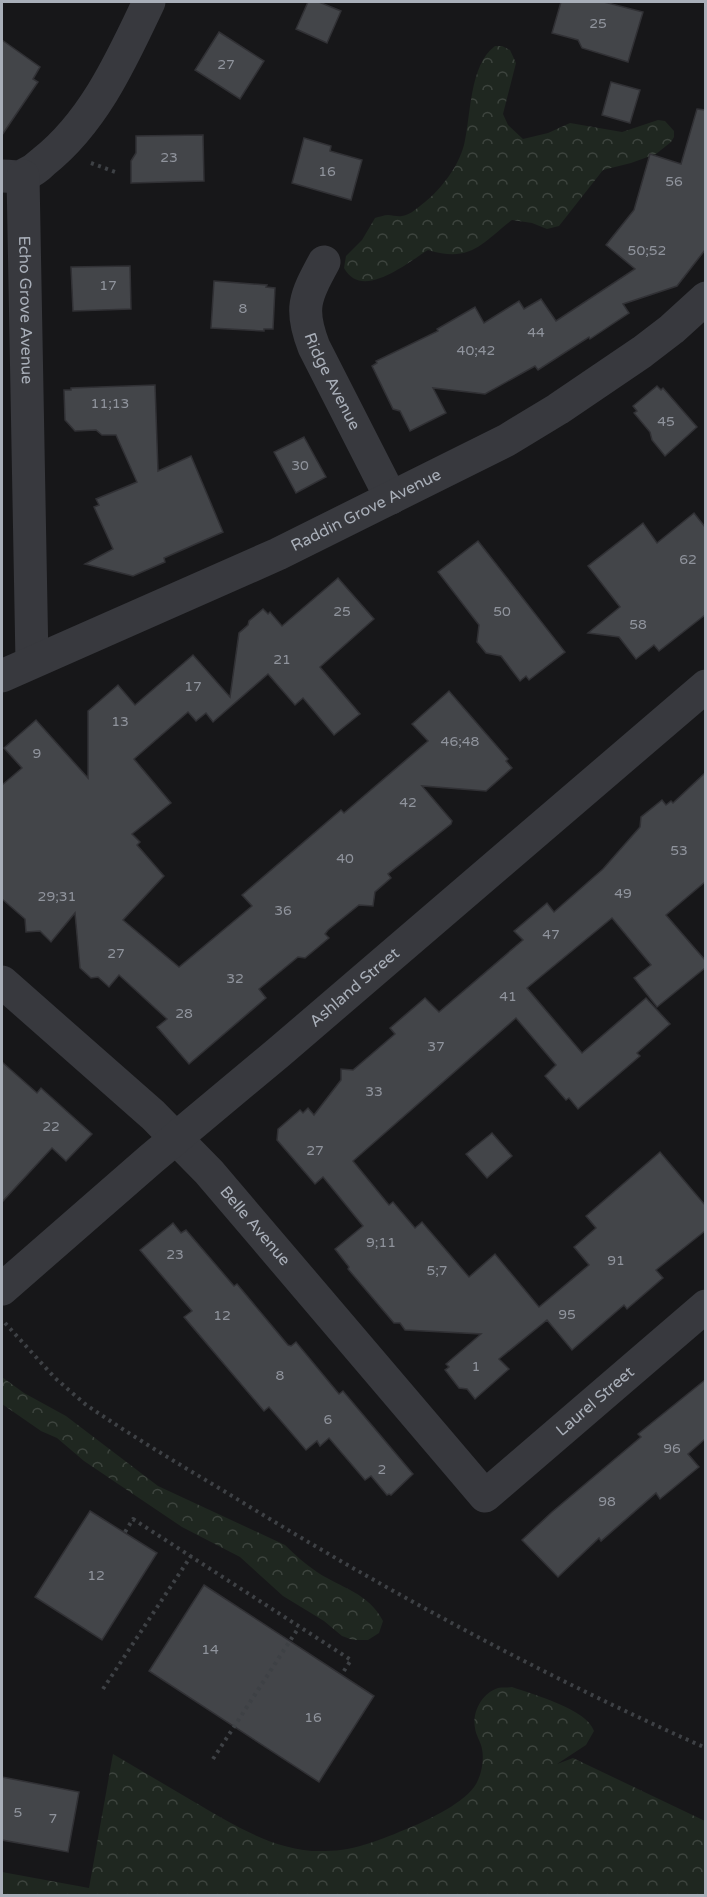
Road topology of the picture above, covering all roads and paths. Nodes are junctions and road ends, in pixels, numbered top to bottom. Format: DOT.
graph roads {
  1 [pos="149,2"];
  2 [pos="81,159"];
  3 [pos="118,173"];
  4 [pos="12,176"];
  5 [pos="324,262"];
  6 [pos="705,298"];
  7 [pos="391,498"];
  8 [pos="32,662"];
  9 [pos="2,676"];
  10 [pos="705,686"];
  11 [pos="2,982"];
  12 [pos="176,1137"];
  13 [pos="2,1289"];
  14 [pos="705,1306"];
  15 [pos="2,1319"];
  16 [pos="485,1496"];
  17 [pos="125,1532"];
  18 [pos="191,1556"];
  19 [pos="299,1627"];
  20 [pos="342,1674"];
  21 [pos="104,1689"];
  22 [pos="705,1748"];
  23 [pos="213,1759"];
  1 -- 4 [label="street, Echo Grove Avenue"];
  2 -- 3 [label="path"];
  4 -- 8 [label="street, Echo Grove Avenue"];
  5 -- 7 [label="street, Ridge Avenue"];
  6 -- 7 [label="street, Raddin Grove Avenue"];
  7 -- 8 [label="street, Raddin Grove Avenue"];
  8 -- 9 [label="street, Raddin Grove Avenue"];
  10 -- 12 [label="street, Ashland Street"];
  11 -- 12 [label="street, Belle Avenue"];
  12 -- 13 [label="street, Ashland Street"];
  12 -- 16 [label="street, Belle Avenue"];
  14 -- 16 [label="street, Laurel Street"];
  15 -- 22 [label="path"];
  17 -- 18 [label="path"];
  18 -- 19 [label="path"];
  18 -- 21 [label="path"];
  19 -- 20 [label="path"];
  19 -- 23 [label="path"];
}
